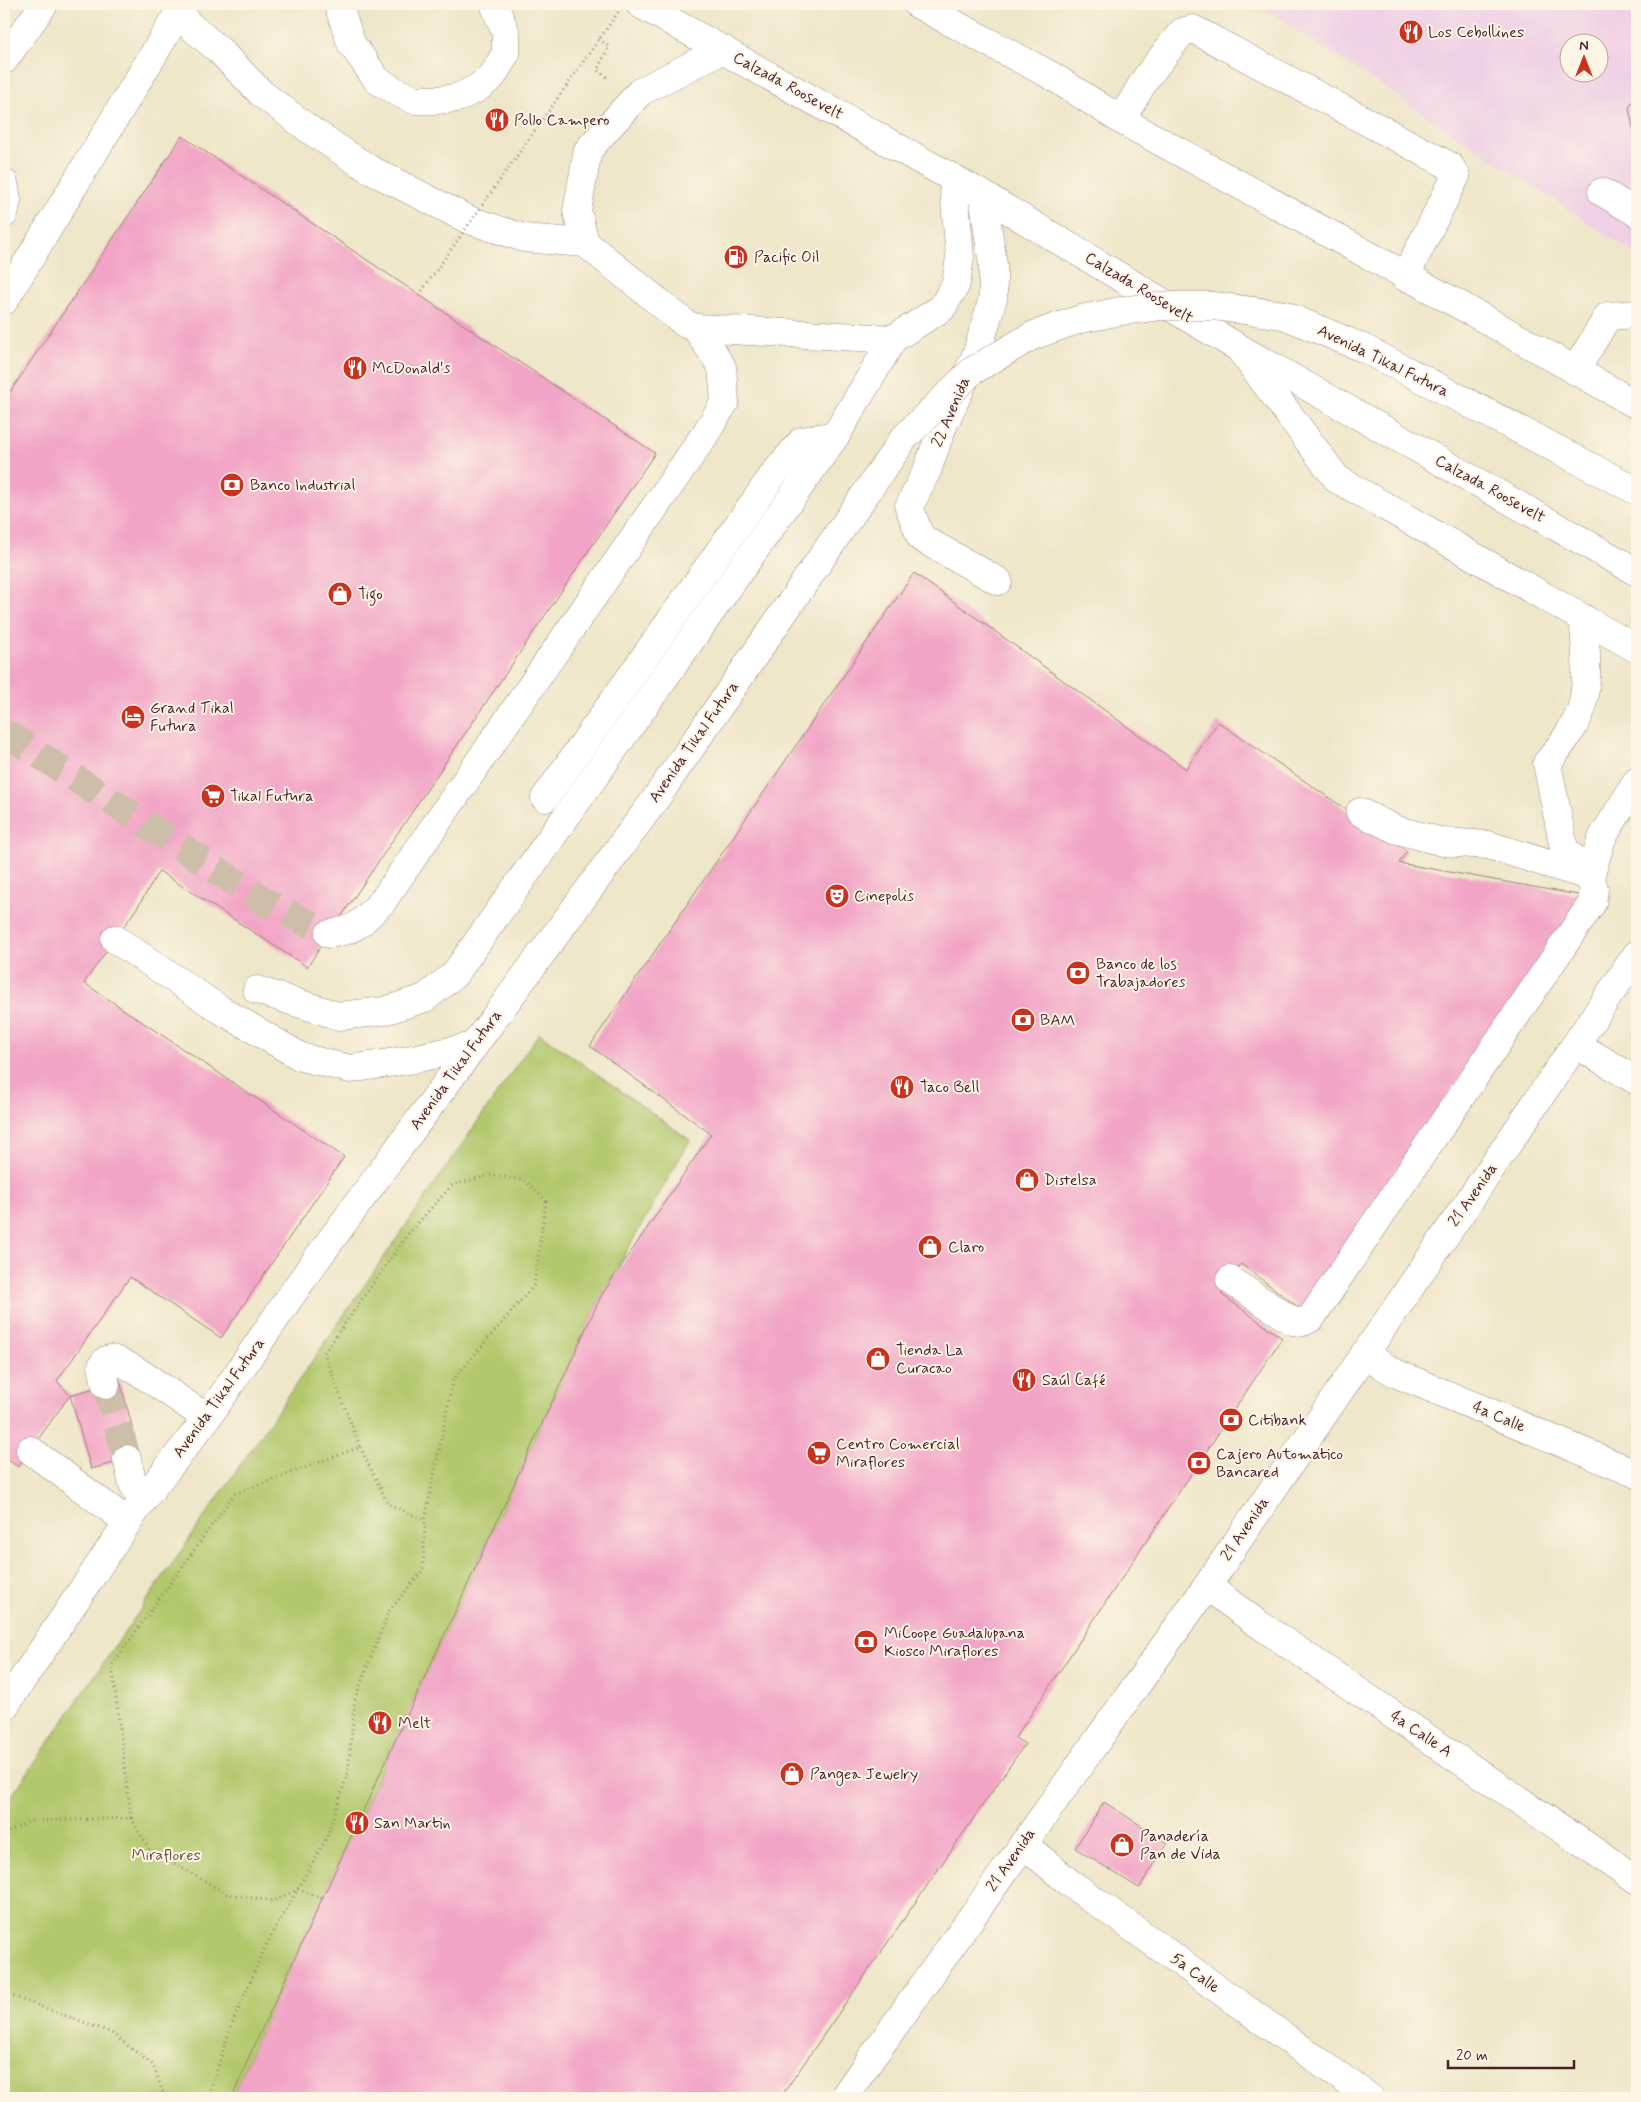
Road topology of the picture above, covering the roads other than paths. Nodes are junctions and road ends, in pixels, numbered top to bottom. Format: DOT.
graph roads {
  1 [pos="44,4"];
  2 [pos="338,4"];
  3 [pos="494,4"];
  4 [pos="640,4"];
  5 [pos="917,4"];
  6 [pos="182,8"];
  7 [pos="723,50"];
  8 [pos="4,60"];
  9 [pos="1121,120"];
  10 [pos="953,178"];
  11 [pos="4,182"];
  12 [pos="1602,192"];
  13 [pos="983,195"];
  14 [pos="1637,213"];
  15 [pos="4,214"];
  16 [pos="585,243"];
  17 [pos="1405,277"];
  18 [pos="4,301"];
  19 [pos="1637,314"];
  20 [pos="696,328"];
  21 [pos="893,339"];
  22 [pos="1239,348"];
  23 [pos="1575,371"];
  24 [pos="1637,405"];
  25 [pos="836,435"];
  26 [pos="1637,491"];
  27 [pos="1637,572"];
  28 [pos="998,581"];
  29 [pos="1583,618"];
  30 [pos="1637,649"];
  31 [pos="1637,781"];
  32 [pos="545,798"];
  33 [pos="1360,812"];
  34 [pos="1590,877"];
  35 [pos="329,934"];
  36 [pos="115,939"];
  37 [pos="1637,954"];
  38 [pos="257,990"];
  39 [pos="1577,1045"];
  40 [pos="474,1046"];
  41 [pos="1637,1081"];
  42 [pos="1230,1280"];
  43 [pos="1364,1354"];
  44 [pos="106,1385"];
  45 [pos="207,1418"];
  46 [pos="30,1450"];
  47 [pos="127,1460"];
  48 [pos="1637,1474"];
  49 [pos="135,1511"];
  50 [pos="1207,1586"];
  51 [pos="4,1707"];
  52 [pos="1023,1844"];
  53 [pos="1637,1880"];
  54 [pos="843,2098"];
  55 [pos="1370,2098"];
  1 -- 8 [label="main road"];
  2 -- 3 [label="main road"];
  4 -- 7 [label="main road, Calzada Roosevelt"];
  5 -- 9 [label="main road"];
  6 -- 16 [label="main road"];
  6 -- 18 [label="main road"];
  7 -- 10 [label="main road, Calzada Roosevelt"];
  7 -- 16 [label="main road"];
  9 -- 17 [label="main road"];
  9 -- 17 [label="main road"];
  10 -- 13 [label="main road, Calzada Roosevelt"];
  10 -- 21 [label="main road"];
  11 -- 15 [label="main road"];
  12 -- 14 [label="main road"];
  13 -- 22 [label="main road, Calzada Roosevelt"];
  13 -- 28 [label="main road, 22 Avenida"];
  16 -- 20 [label="main road"];
  17 -- 23 [label="main road"];
  19 -- 23 [label="main road"];
  20 -- 21 [label="main road"];
  20 -- 35 [label="main road"];
  21 -- 25 [label="main road"];
  22 -- 27 [label="main road, Calzada Roosevelt"];
  22 -- 29 [label="main road"];
  23 -- 24 [label="main road"];
  25 -- 32 [label="main road"];
  25 -- 38 [label="main road"];
  26 -- 40 [label="main road, Avenida Tikal Futura, bridge"];
  29 -- 30 [label="main road"];
  29 -- 34 [label="main road"];
  31 -- 34 [label="main road"];
  33 -- 34 [label="main road"];
  34 -- 42 [label="main road"];
  36 -- 40 [label="main road"];
  37 -- 39 [label="main road, 21 Avenida"];
  39 -- 41 [label="main road"];
  39 -- 43 [label="main road, 21 Avenida"];
  40 -- 45 [label="main road, Avenida Tikal Futura"];
  43 -- 48 [label="main road, 4a Calle"];
  43 -- 50 [label="main road, 21 Avenida"];
  44 -- 45 [label="main road"];
  45 -- 49 [label="main road, Avenida Tikal Futura"];
  46 -- 49 [label="main road"];
  47 -- 49 [label="main road"];
  49 -- 51 [label="main road, Avenida Tikal Futura"];
  50 -- 52 [label="main road, 21 Avenida"];
  50 -- 53 [label="main road, 4a Calle A"];
  52 -- 54 [label="main road, 21 Avenida"];
  52 -- 55 [label="main road, 5a Calle"];
}
